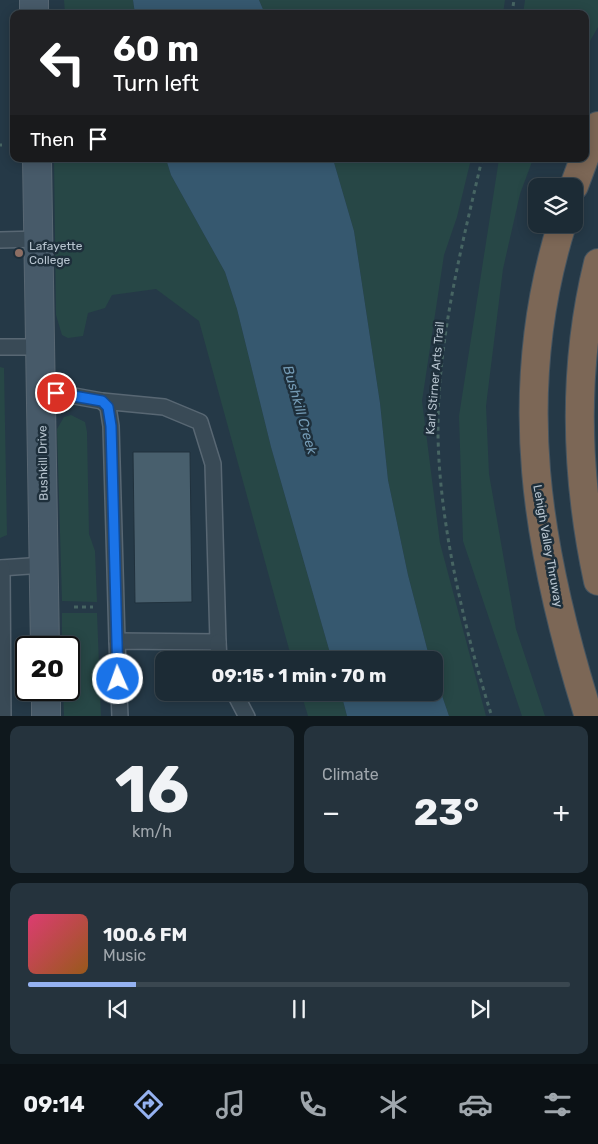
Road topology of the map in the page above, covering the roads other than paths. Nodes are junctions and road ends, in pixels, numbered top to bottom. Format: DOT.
graph roads {
  1 [pos="598,126"];
  2 [pos="589,146"];
  3 [pos="37,162"];
  4 [pos="582,162"];
  5 [pos="577,178"];
  6 [pos="560,233"];
  7 [pos="39,239"];
  8 [pos="0,240"];
  9 [pos="598,263"];
  10 [pos="0,347"];
  11 [pos="40,347"];
  12 [pos="41,390"];
  13 [pos="102,401"];
  14 [pos="44,565"];
  15 [pos="1,568"];
  16 [pos="598,581"];
  17 [pos="45,636"];
  18 [pos="117,641"];
  19 [pos="218,642"];
  20 [pos="218,651"];
  21 [pos="46,701"];
  22 [pos="239,701"];
  23 [pos="3,716"];
  24 [pos="46,716"];
  25 [pos="120,716"];
  26 [pos="247,716"];
  27 [pos="589,716"];
  1 -- 2 [label="highway"];
  3 -- 7 [label="street, Bushkill Drive"];
  4 -- 5 [label="highway"];
  6 -- 27 [label="highway, Lehigh Valley Thruway"];
  7 -- 8 [label="lane"];
  7 -- 11 [label="street, Bushkill Drive"];
  9 -- 16 [label="highway"];
  10 -- 11 [label="lane"];
  11 -- 12 [label="street, Bushkill Drive"];
  12 -- 13 [label="lane"];
  12 -- 14 [label="street, Bushkill Drive"];
  13 -- 18 [label="lane"];
  13 -- 19 [label="lane"];
  14 -- 15 [label="lane"];
  14 -- 17 [label="street, Bushkill Drive"];
  15 -- 23 [label="lane"];
  18 -- 19 [label="lane"];
  18 -- 25 [label="lane"];
  19 -- 20 [label="lane"];
  21 -- 24 [label="street"];
  22 -- 26 [label="lane"];
}
